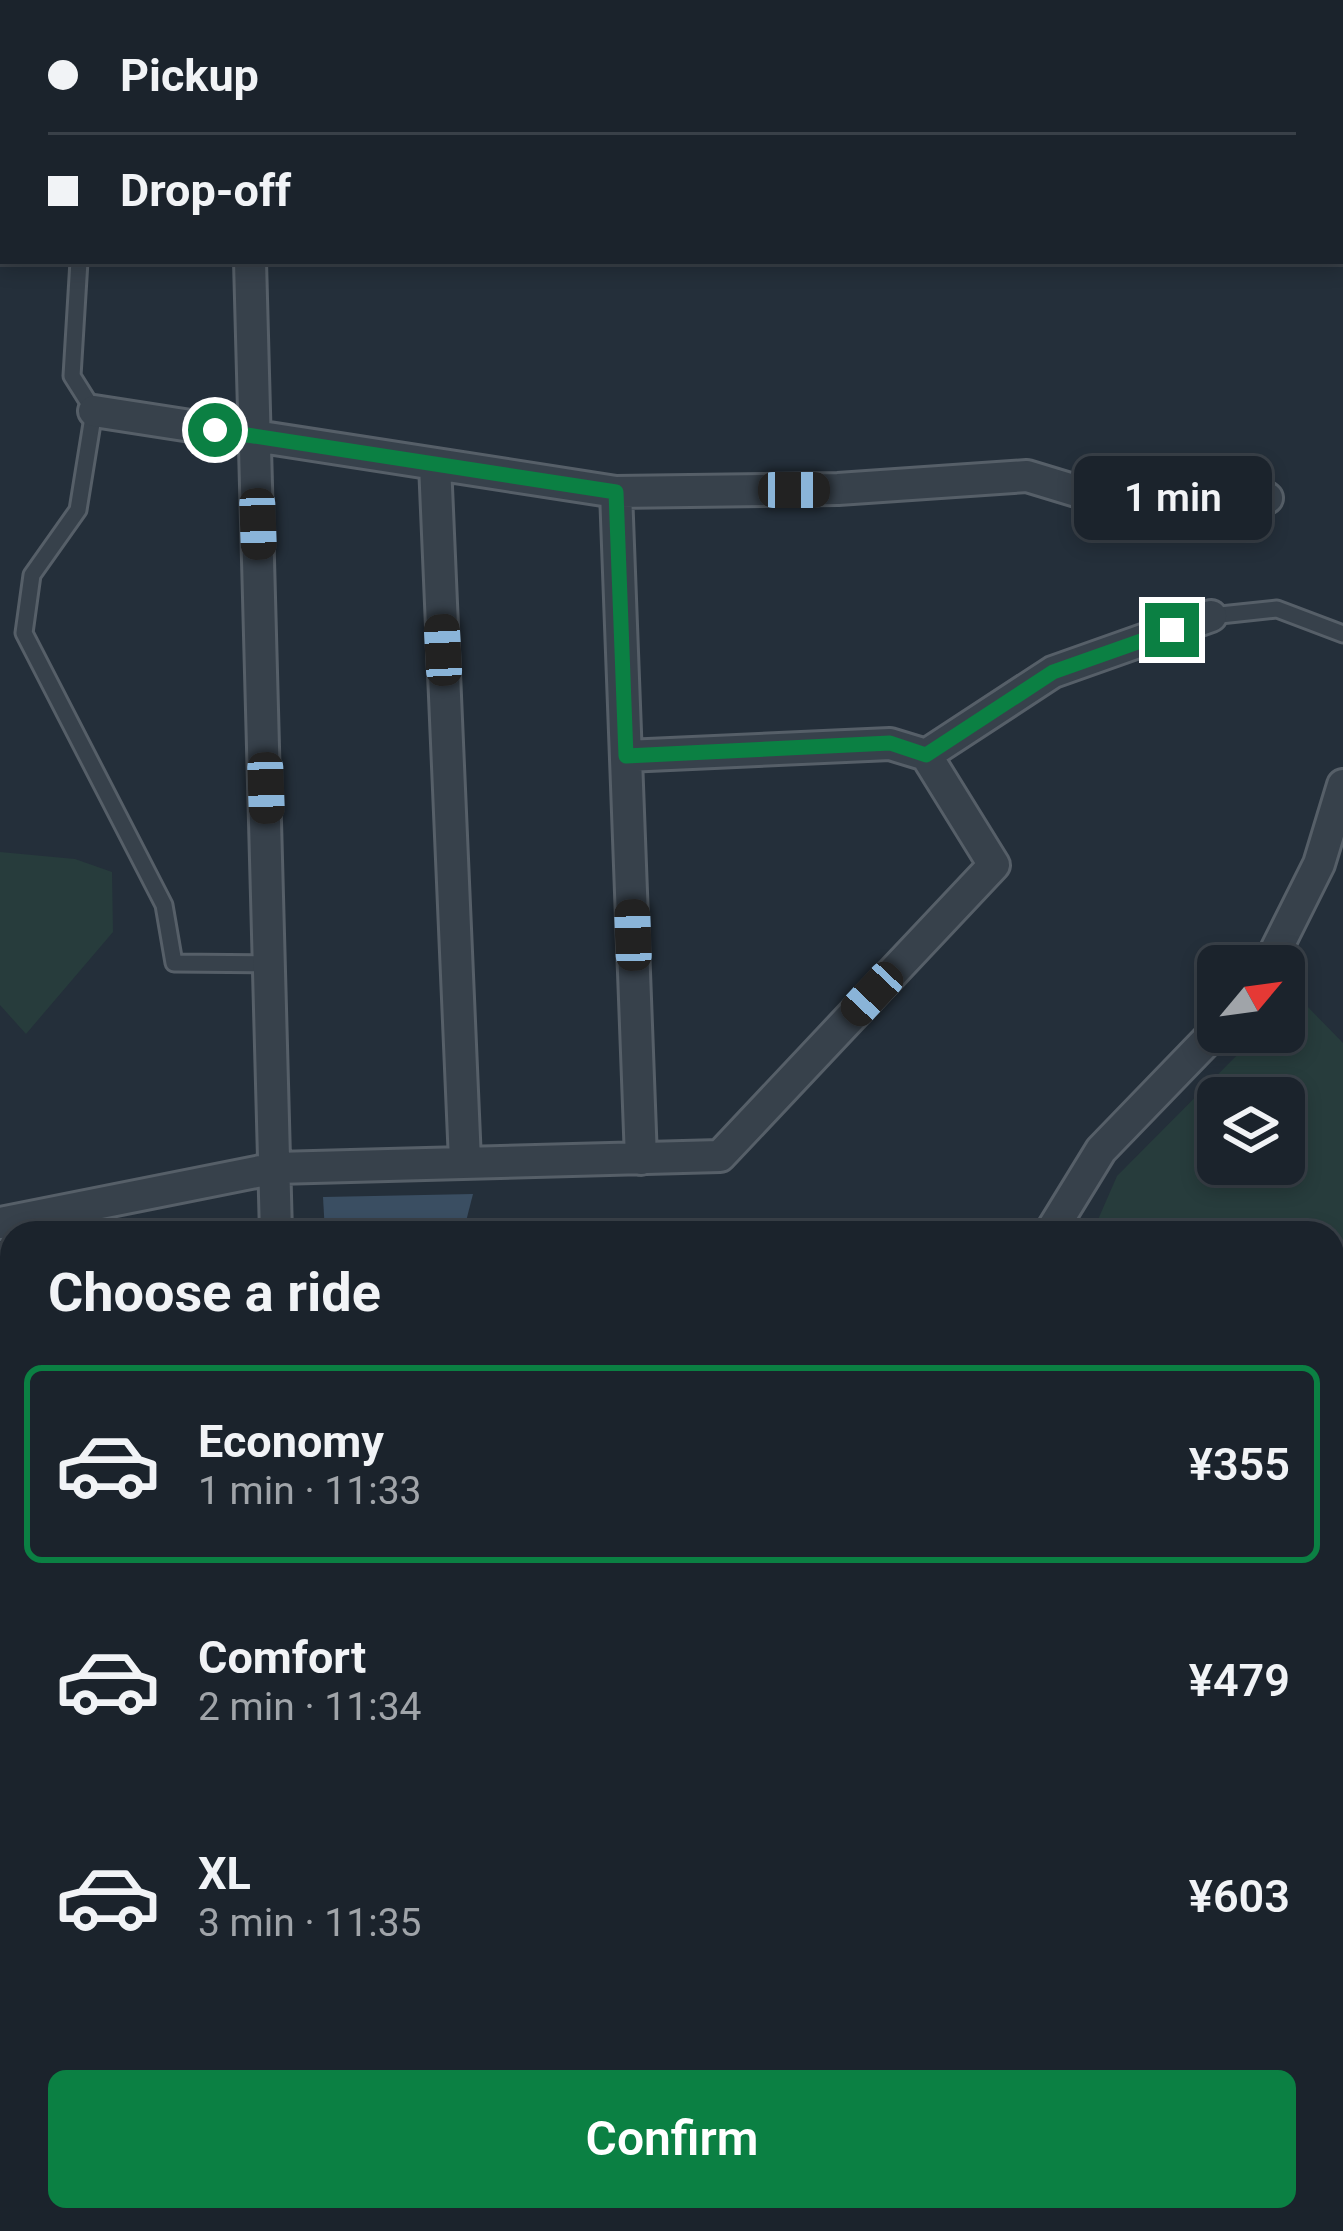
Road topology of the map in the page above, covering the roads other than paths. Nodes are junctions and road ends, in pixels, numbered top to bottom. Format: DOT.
graph roads {
  1 [pos="79,264"];
  2 [pos="250,264"];
  3 [pos="94,411"];
  4 [pos="255,436"];
  5 [pos="435,464"];
  6 [pos="616,492"];
  7 [pos="1267,498"];
  8 [pos="1211,616"];
  9 [pos="1343,634"];
  10 [pos="926,755"];
  11 [pos="626,756"];
  12 [pos="1343,785"];
  13 [pos="1279,945"];
  14 [pos="271,964"];
  15 [pos="1197,1051"];
  16 [pos="641,1159"];
  17 [pos="465,1161"];
  18 [pos="275,1168"];
  19 [pos="66,1221"];
  20 [pos="276,1221"];
  21 [pos="1057,1221"];
  1 -- 3 [label="lane"];
  2 -- 4 [label="street"];
  3 -- 4 [label="street"];
  3 -- 14 [label="lane"];
  4 -- 5 [label="street"];
  4 -- 14 [label="street"];
  5 -- 6 [label="street"];
  5 -- 17 [label="street"];
  6 -- 7 [label="street"];
  6 -- 11 [label="street"];
  8 -- 9 [label="lane"];
  8 -- 10 [label="street"];
  10 -- 11 [label="street"];
  10 -- 16 [label="street"];
  11 -- 16 [label="street"];
  12 -- 13 [label="street"];
  14 -- 18 [label="street"];
  15 -- 21 [label="street"];
  16 -- 17 [label="street"];
  17 -- 18 [label="street"];
  18 -- 19 [label="street"];
  18 -- 20 [label="street"];
}
